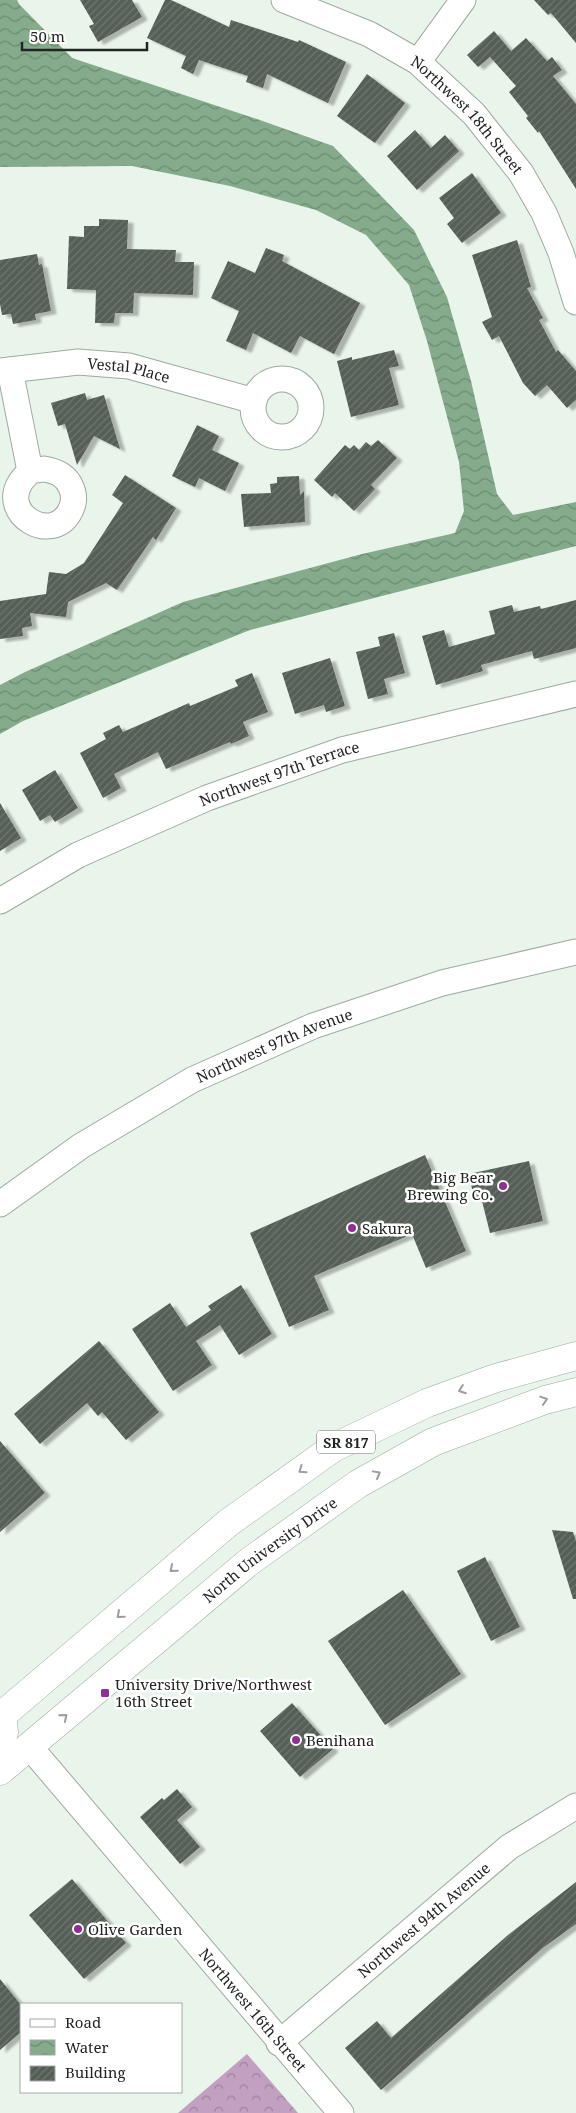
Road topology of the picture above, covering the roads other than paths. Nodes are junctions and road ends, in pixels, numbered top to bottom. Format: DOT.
graph roads {
  1 [pos="284,0"];
  2 [pos="463,0"];
  3 [pos="418,62"];
  4 [pos="576,302"];
  5 [pos="5,370"];
  6 [pos="254,402"];
  7 [pos="30,471"];
  8 [pos="576,694"];
  9 [pos="0,901"];
  10 [pos="576,952"];
  11 [pos="0,1204"];
  12 [pos="576,1356"];
  13 [pos="576,1360"];
  14 [pos="496,1378"];
  15 [pos="576,1392"];
  16 [pos="505,1415"];
  17 [pos="433,1442"];
  18 [pos="90,1640"];
  19 [pos="1,1715"];
  20 [pos="0,1744"];
  21 [pos="29,1746"];
  22 [pos="0,1771"];
  23 [pos="576,1806"];
  24 [pos="279,2043"];
  25 [pos="341,2113"];
  1 -- 3 [label="street, Northwest 18th Street"];
  2 -- 3 [label="street"];
  3 -- 4 [label="street, Northwest 18th Street"];
  5 -- 6 [label="street, Vestal Place"];
  5 -- 7 [label="street"];
  8 -- 9 [label="street, Northwest 97th Terrace"];
  10 -- 11 [label="street, Northwest 97th Avenue"];
  12 -- 14 [label="main road, SR 817"];
  13 -- 16 [label="main road"];
  14 -- 17 [label="main road"];
  14 -- 18 [label="main road, SR 817, one-way"];
  16 -- 15 [label="main road, North University Drive / SR 817, one-way"];
  16 -- 17 [label="main road, North University Drive / SR 817"];
  21 -- 17 [label="main road, North University Drive / SR 817, one-way"];
  18 -- 19 [label="main road, SR 817"];
  18 -- 21 [label="main road"];
  19 -- 20 [label="main road"];
  21 -- 22 [label="main road, North University Drive / SR 817"];
  21 -- 24 [label="street, Northwest 16th Street"];
  23 -- 24 [label="street, Northwest 94th Avenue"];
  24 -- 25 [label="street, Northwest 16th Street"];
}
